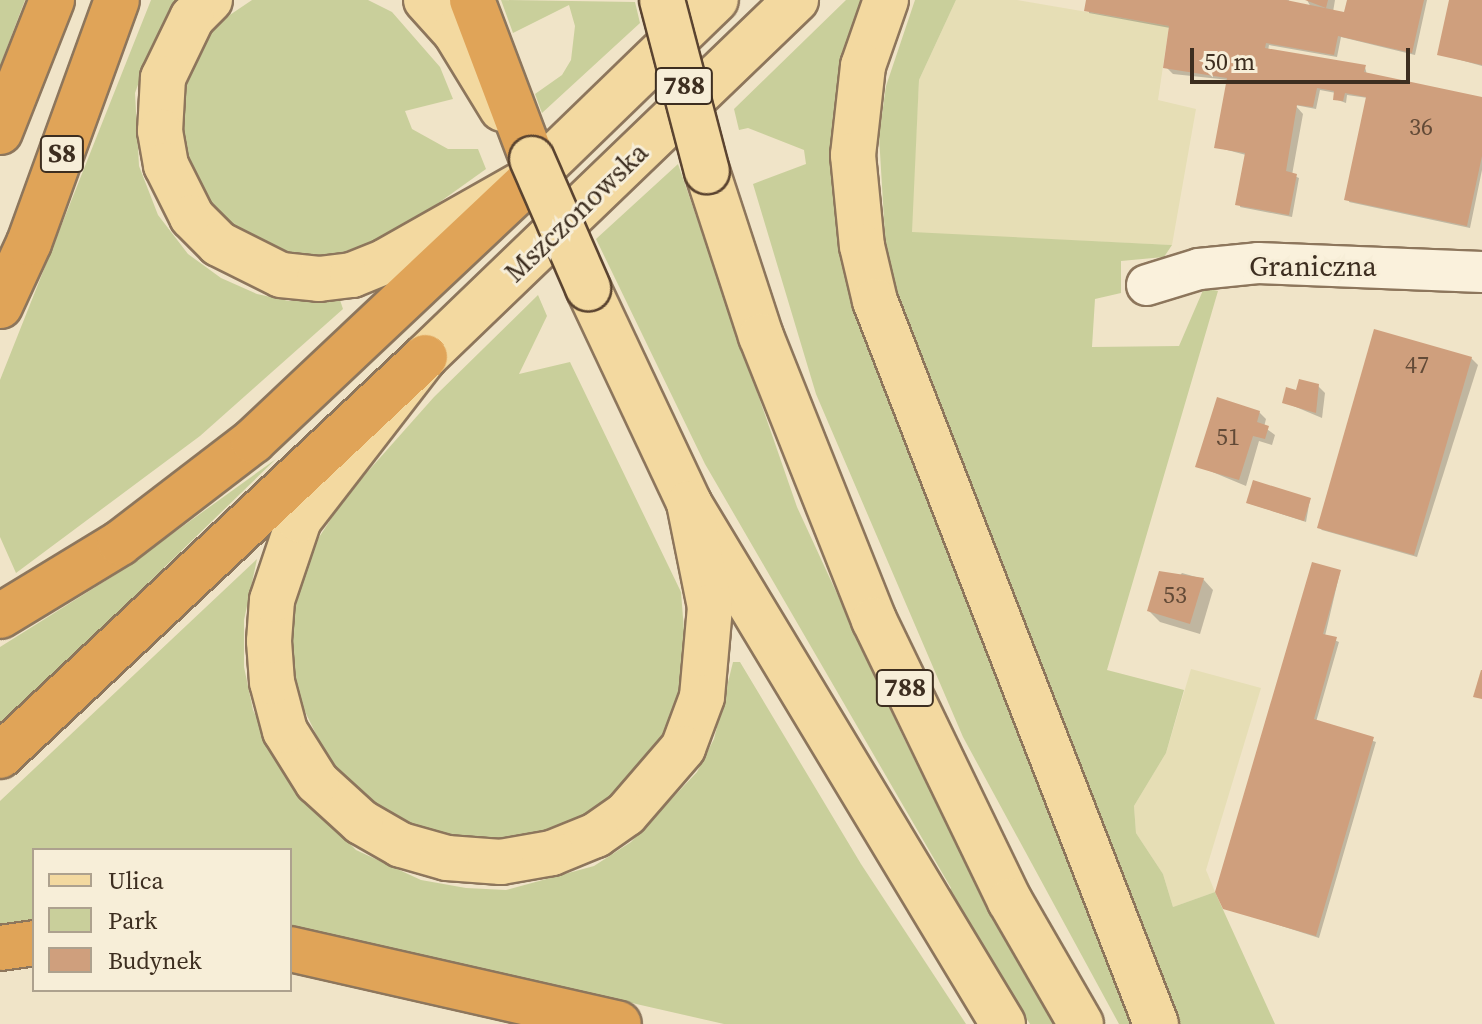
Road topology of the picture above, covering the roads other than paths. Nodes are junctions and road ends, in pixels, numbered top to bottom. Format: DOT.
graph roads {
  1 [pos="52,0"];
  2 [pos="117,0"];
  3 [pos="210,0"];
  4 [pos="426,0"];
  5 [pos="472,0"];
  6 [pos="662,0"];
  7 [pos="716,0"];
  8 [pos="796,0"];
  9 [pos="886,0"];
  10 [pos="487,67"];
  11 [pos="0,132"];
  12 [pos="532,168"];
  13 [pos="1482,272"];
  14 [pos="1147,285"];
  15 [pos="0,306"];
  16 [pos="425,357"];
  17 [pos="689,503"];
  18 [pos="0,616"];
  19 [pos="0,756"];
  20 [pos="32,943"];
  21 [pos="0,948"];
  22 [pos="292,949"];
  23 [pos="619,1024"];
  24 [pos="1003,1024"];
  25 [pos="1081,1024"];
  26 [pos="1156,1024"];
  1 -- 11 [label="highway, S8"];
  2 -- 15 [label="highway, S8"];
  3 -- 12 [label="main road"];
  4 -- 10 [label="main road"];
  5 -- 10 [label="highway"];
  6 -- 25 [label="main road, 788, bridge"];
  7 -- 12 [label="main road"];
  8 -- 16 [label="main road, Mszczonowska"];
  9 -- 26 [label="main road"];
  10 -- 12 [label="highway"];
  12 -- 17 [label="main road, bridge"];
  12 -- 18 [label="highway"];
  13 -- 14 [label="street, Graniczna"];
  16 -- 17 [label="main road, Mszczonowska"];
  16 -- 19 [label="highway"];
  17 -- 24 [label="main road"];
  20 -- 21 [label="highway"];
  22 -- 23 [label="highway"];
}
